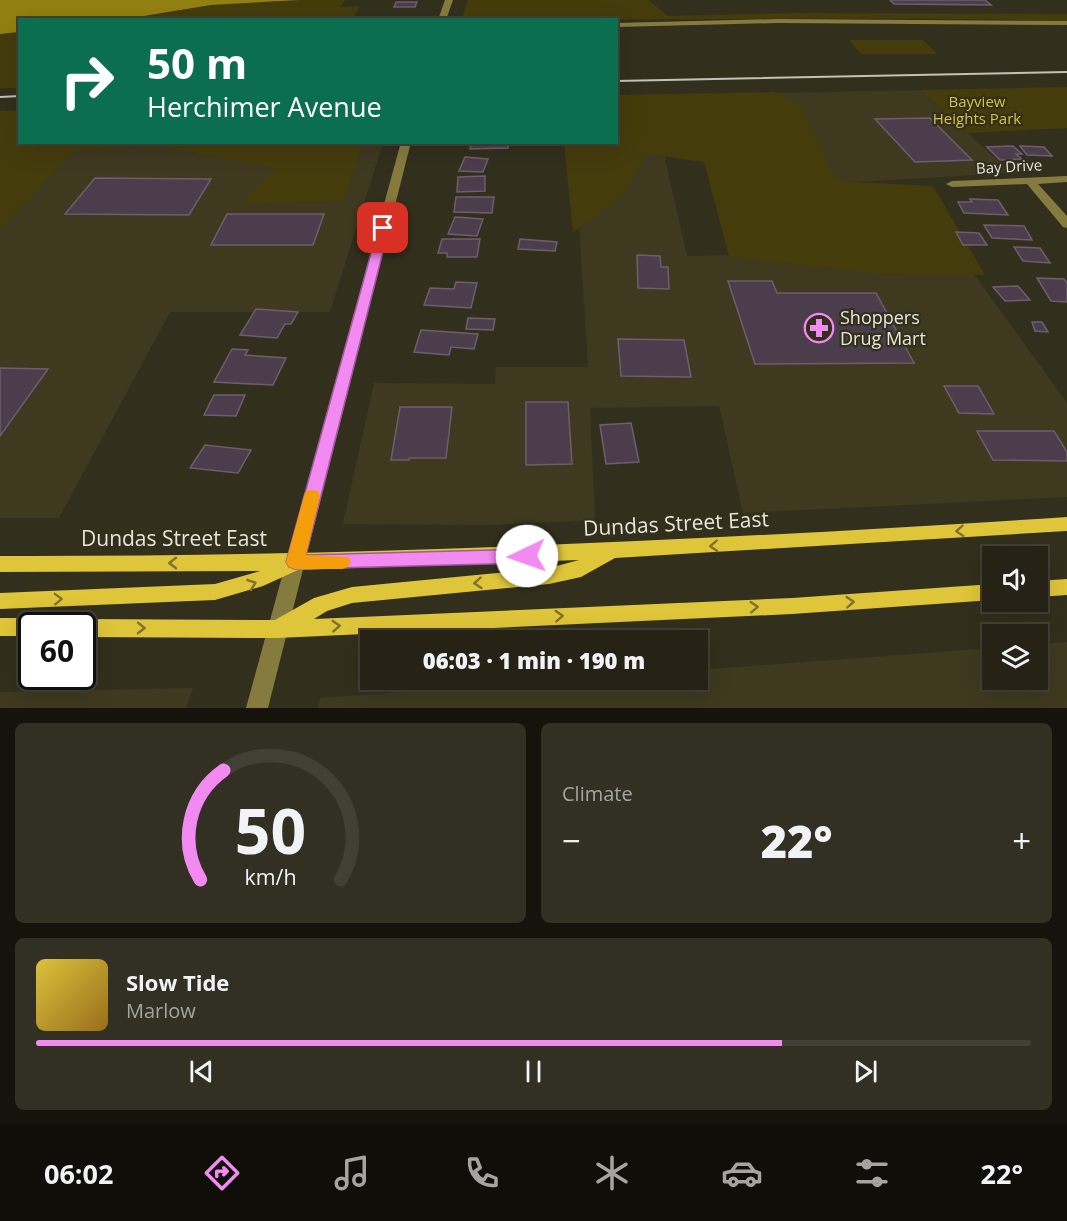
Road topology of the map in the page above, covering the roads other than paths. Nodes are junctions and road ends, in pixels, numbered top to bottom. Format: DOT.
graph roads {
  1 [pos="450,0"];
  2 [pos="443,18"];
  3 [pos="1067,23"];
  4 [pos="618,25"];
  5 [pos="405,144"];
  6 [pos="1067,179"];
  7 [pos="1030,181"];
  8 [pos="952,184"];
  9 [pos="1067,224"];
  10 [pos="1067,524"];
  11 [pos="615,552"];
  12 [pos="295,562"];
  13 [pos="0,564"];
  14 [pos="1067,587"];
  15 [pos="1048,588"];
  16 [pos="982,593"];
  17 [pos="0,601"];
  18 [pos="0,627"];
  19 [pos="18,627"];
  20 [pos="96,628"];
  21 [pos="278,629"];
  22 [pos="257,708"];
  1 -- 2 [label="street"];
  3 -- 4 [label="street"];
  5 -- 12 [label="street"];
  6 -- 7 [label="street, Bay Drive"];
  7 -- 8 [label="street, Bay Drive"];
  7 -- 9 [label="street"];
  10 -- 11 [label="main road, Dundas Street East, one-way"];
  11 -- 12 [label="main road, Dundas Street East"];
  11 -- 21 [label="main road, one-way"];
  12 -- 13 [label="main road, Dundas Street East, one-way"];
  17 -- 12 [label="main road, one-way"];
  12 -- 21 [label="street"];
  14 -- 15 [label="main road"];
  21 -- 16 [label="main road, one-way"];
  18 -- 19 [label="main road"];
  20 -- 21 [label="main road, one-way"];
  21 -- 22 [label="street"];
}
